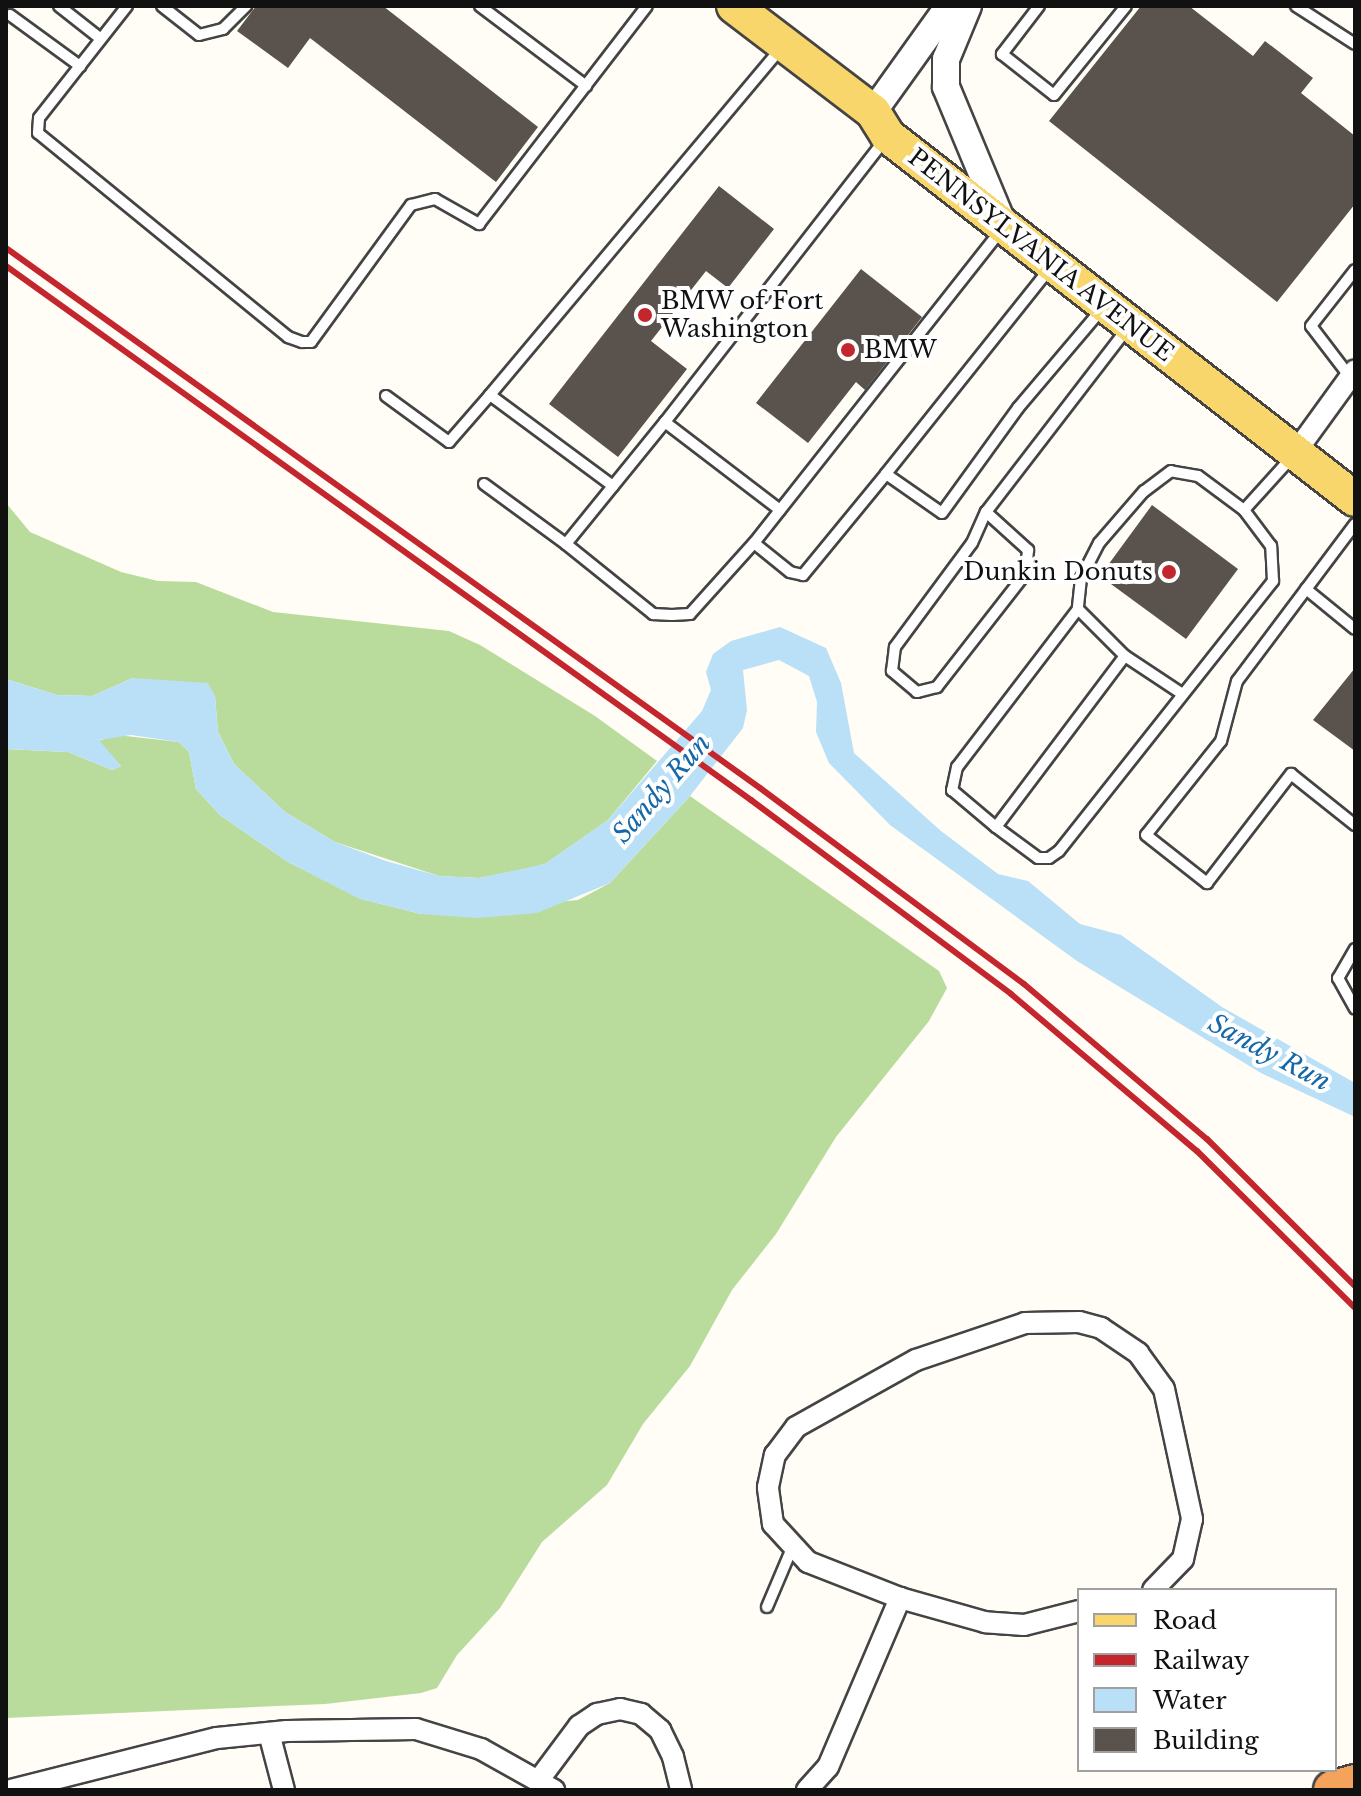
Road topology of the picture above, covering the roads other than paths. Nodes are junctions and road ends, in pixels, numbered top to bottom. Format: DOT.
graph roads {
  1 [pos="59,6"];
  2 [pos="111,6"];
  3 [pos="162,6"];
  4 [pos="246,6"];
  5 [pos="480,6"];
  6 [pos="647,6"];
  7 [pos="734,6"];
  8 [pos="949,6"];
  9 [pos="968,6"];
  10 [pos="1039,6"];
  11 [pos="1126,6"];
  12 [pos="1296,6"];
  13 [pos="124,10"];
  14 [pos="1311,10"];
  15 [pos="10,15"];
  16 [pos="101,39"];
  17 [pos="784,44"];
  18 [pos="1355,44"];
  19 [pos="80,66"];
  20 [pos="586,86"];
  21 [pos="880,124"];
  22 [pos="1004,226"];
  23 [pos="1053,264"];
  24 [pos="1355,270"];
  25 [pos="1118,314"];
  26 [pos="1353,373"];
  27 [pos="490,395"];
  28 [pos="386,396"];
  29 [pos="665,422"];
  30 [pos="1295,453"];
  31 [pos="886,474"];
  32 [pos="484,484"];
  33 [pos="613,486"];
  34 [pos="1355,499"];
  35 [pos="780,510"];
  36 [pos="1244,510"];
  37 [pos="986,512"];
  38 [pos="1355,524"];
  39 [pos="754,543"];
  40 [pos="566,544"];
  41 [pos="1306,589"];
  42 [pos="1078,609"];
  43 [pos="1355,629"];
  44 [pos="1125,656"];
  45 [pos="1181,693"];
  46 [pos="1355,825"];
  47 [pos="996,827"];
  48 [pos="1355,949"];
  49 [pos="1355,1009"];
  50 [pos="792,1548"];
  51 [pos="1155,1588"];
  52 [pos="900,1598"];
  53 [pos="767,1607"];
  54 [pos="1077,1612"];
  55 [pos="269,1733"];
  56 [pos="1355,1784"];
  57 [pos="49,1785"];
  58 [pos="546,1786"];
  59 [pos="11,1790"];
  60 [pos="284,1790"];
  61 [pos="681,1790"];
  62 [pos="807,1790"];
  63 [pos="1333,1790"];
  1 -- 16 [label="lane"];
  2 -- 13 [label="lane"];
  3 -- 4 [label="lane"];
  5 -- 20 [label="lane"];
  6 -- 20 [label="lane"];
  7 -- 17 [label="main road, PENNSYLVANIA AVENUE"];
  8 -- 21 [label="street"];
  9 -- 22 [label="street"];
  10 -- 11 [label="lane"];
  12 -- 14 [label="lane"];
  13 -- 16 [label="lane"];
  14 -- 18 [label="lane"];
  15 -- 19 [label="lane"];
  16 -- 19 [label="lane"];
  17 -- 21 [label="main road, PENNSYLVANIA AVENUE"];
  17 -- 27 [label="lane"];
  19 -- 20 [label="lane"];
  21 -- 22 [label="main road, PENNSYLVANIA AVENUE"];
  21 -- 29 [label="lane"];
  22 -- 23 [label="main road, PENNSYLVANIA AVENUE"];
  22 -- 35 [label="lane"];
  23 -- 25 [label="main road, PENNSYLVANIA AVENUE"];
  23 -- 31 [label="lane"];
  24 -- 26 [label="lane"];
  25 -- 30 [label="main road, PENNSYLVANIA AVENUE"];
  25 -- 31 [label="lane"];
  25 -- 37 [label="lane"];
  26 -- 30 [label="street"];
  27 -- 28 [label="lane"];
  27 -- 33 [label="lane"];
  29 -- 33 [label="lane"];
  29 -- 35 [label="lane"];
  30 -- 34 [label="main road, PENNSYLVANIA AVENUE"];
  30 -- 36 [label="lane"];
  31 -- 39 [label="lane"];
  32 -- 40 [label="lane"];
  33 -- 40 [label="lane"];
  35 -- 39 [label="lane"];
  36 -- 42 [label="lane"];
  36 -- 45 [label="lane"];
  37 -- 37 [label="lane"];
  38 -- 41 [label="lane"];
  39 -- 40 [label="lane"];
  41 -- 43 [label="lane"];
  41 -- 46 [label="lane"];
  42 -- 44 [label="lane"];
  42 -- 47 [label="lane"];
  44 -- 45 [label="lane"];
  44 -- 47 [label="lane"];
  45 -- 47 [label="lane"];
  48 -- 49 [label="lane"];
  50 -- 51 [label="street"];
  50 -- 52 [label="street"];
  50 -- 53 [label="lane"];
  52 -- 54 [label="street"];
  52 -- 62 [label="street"];
  55 -- 57 [label="street"];
  55 -- 58 [label="street"];
  55 -- 60 [label="street"];
  56 -- 63 [label="highway"];
  57 -- 59 [label="street"];
  58 -- 61 [label="street"];
}
